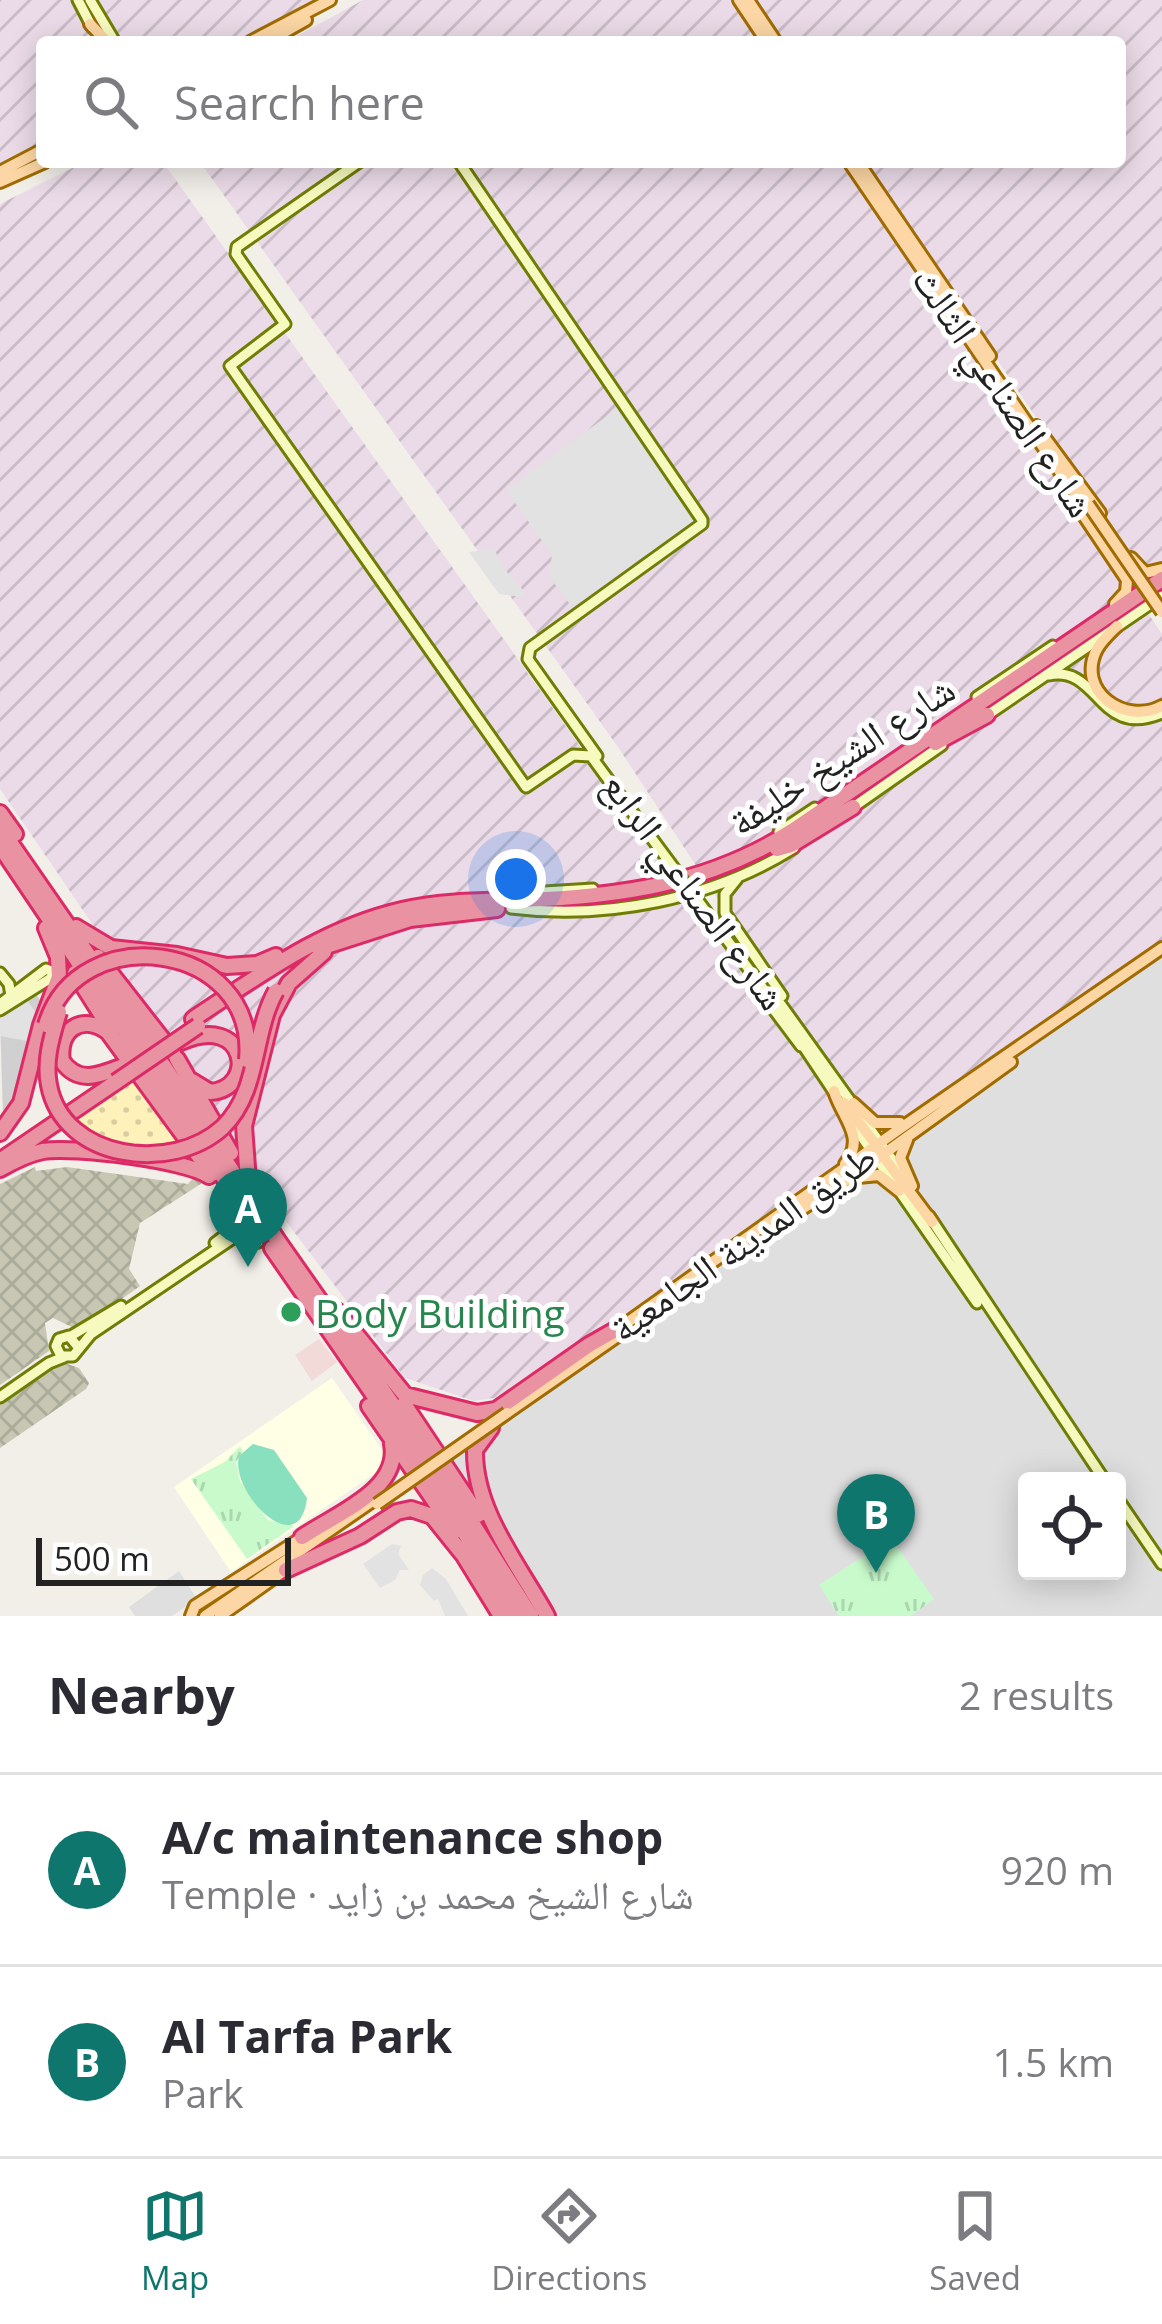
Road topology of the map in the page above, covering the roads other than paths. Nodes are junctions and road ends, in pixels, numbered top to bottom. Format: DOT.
graph roads {
  1 [pos="78,0"];
  2 [pos="90,0"];
  3 [pos="330,0"];
  4 [pos="344,0"];
  5 [pos="743,0"];
  6 [pos="90,24"];
  7 [pos="102,36"];
  8 [pos="105,36"];
  9 [pos="261,36"];
  10 [pos="278,36"];
  11 [pos="768,36"];
  12 [pos="36,153"];
  13 [pos="36,166"];
  14 [pos="349,168"];
  15 [pos="463,168"];
  16 [pos="857,168"];
  17 [pos="859,168"];
  18 [pos="0,172"];
  19 [pos="0,182"];
  20 [pos="880,209"];
  21 [pos="894,215"];
  22 [pos="1033,428"];
  23 [pos="1162,574"];
  24 [pos="1162,592"];
  25 [pos="1115,604"];
  26 [pos="1161,616"];
  27 [pos="1117,626"];
  28 [pos="1040,654"];
  29 [pos="1028,686"];
  30 [pos="993,694"];
  31 [pos="1162,709"];
  32 [pos="987,715"];
  33 [pos="935,743"];
  34 [pos="612,780"];
  35 [pos="826,807"];
  36 [pos="853,807"];
  37 [pos="0,813"];
  38 [pos="0,828"];
  39 [pos="774,843"];
  40 [pos="0,846"];
  41 [pos="0,861"];
  42 [pos="750,871"];
  43 [pos="494,891"];
  44 [pos="668,899"];
  45 [pos="480,902"];
  46 [pos="512,904"];
  47 [pos="76,927"];
  48 [pos="48,931"];
  49 [pos="357,934"];
  50 [pos="314,944"];
  51 [pos="1162,952"];
  52 [pos="0,973"];
  53 [pos="10,990"];
  54 [pos="0,1007"];
  55 [pos="195,1027"];
  56 [pos="119,1045"];
  57 [pos="174,1052"];
  58 [pos="811,1052"];
  59 [pos="160,1059"];
  60 [pos="112,1076"];
  61 [pos="836,1094"];
  62 [pos="853,1103"];
  63 [pos="930,1109"];
  64 [pos="253,1114"];
  65 [pos="212,1121"];
  66 [pos="916,1129"];
  67 [pos="0,1134"];
  68 [pos="242,1140"];
  69 [pos="0,1150"];
  70 [pos="878,1150"];
  71 [pos="0,1165"];
  72 [pos="244,1174"];
  73 [pos="220,1186"];
  74 [pos="830,1187"];
  75 [pos="905,1188"];
  76 [pos="235,1206"];
  77 [pos="932,1222"];
  78 [pos="216,1242"];
  79 [pos="258,1242"];
  80 [pos="205,1256"];
  81 [pos="305,1298"];
  82 [pos="335,1309"];
  83 [pos="989,1321"];
  84 [pos="617,1329"];
  85 [pos="71,1336"];
  86 [pos="1007,1337"];
  87 [pos="56,1346"];
  88 [pos="78,1347"];
  89 [pos="334,1354"];
  90 [pos="64,1357"];
  91 [pos="0,1393"];
  92 [pos="505,1412"];
  93 [pos="392,1439"];
  94 [pos="1096,1472"];
  95 [pos="1096,1472"];
  96 [pos="376,1502"];
  97 [pos="435,1505"];
  98 [pos="1126,1511"];
  99 [pos="1126,1521"];
  100 [pos="1126,1521"];
  101 [pos="1139,1530"];
  102 [pos="302,1537"];
  103 [pos="464,1557"];
  104 [pos="1162,1564"];
  105 [pos="250,1570"];
  106 [pos="286,1570"];
  107 [pos="1162,1575"];
  108 [pos="221,1611"];
  109 [pos="510,1614"];
  110 [pos="191,1616"];
  111 [pos="206,1616"];
  112 [pos="531,1616"];
  113 [pos="544,1616"];
  1 -- 6 [label="main road"];
  2 -- 8 [label="main road"];
  3 -- 9 [label="main road"];
  4 -- 10 [label="main road"];
  5 -- 11 [label="main road"];
  6 -- 7 [label="main road"];
  12 -- 18 [label="main road"];
  13 -- 19 [label="main road"];
  14 -- 34 [label="main road, شارع الصناعي الرابع"];
  15 -- 34 [label="main road, شارع الصناعي الرابع"];
  16 -- 20 [label="main road, شارع الصناعي الثالث"];
  17 -- 21 [label="main road, شارع الصناعي الثالث"];
  20 -- 21 [label="main road"];
  20 -- 22 [label="main road, شارع الصناعي الثالث"];
  21 -- 22 [label="main road, شارع الصناعي الثالث"];
  22 -- 23 [label="main road"];
  22 -- 25 [label="main road"];
  22 -- 26 [label="main road, شارع الصناعي الثالث, bridge"];
  23 -- 25 [label="main road"];
  23 -- 30 [label="highway, شارع الشيخ خليفة"];
  24 -- 27 [label="main road"];
  24 -- 33 [label="highway, شارع الشيخ خليفة"];
  25 -- 28 [label="main road"];
  27 -- 29 [label="main road"];
  27 -- 31 [label="main road"];
  28 -- 30 [label="highway"];
  28 -- 39 [label="main road"];
  29 -- 31 [label="main road"];
  29 -- 32 [label="main road"];
  30 -- 35 [label="highway, شارع الشيخ خليفة"];
  32 -- 33 [label="highway"];
  32 -- 36 [label="main road"];
  33 -- 39 [label="highway, شارع الشيخ خليفة"];
  34 -- 58 [label="main road, شارع الصناعي الرابع, bridge"];
  35 -- 39 [label="highway"];
  35 -- 46 [label="highway, شارع الشيخ خليفة"];
  36 -- 39 [label="highway"];
  36 -- 42 [label="main road"];
  37 -- 47 [label="highway"];
  38 -- 59 [label="highway"];
  39 -- 46 [label="highway, شارع الشيخ خليفة"];
  40 -- 81 [label="highway"];
  41 -- 48 [label="highway"];
  42 -- 44 [label="main road"];
  42 -- 58 [label="main road"];
  43 -- 45 [label="highway"];
  44 -- 46 [label="main road"];
  44 -- 58 [label="main road"];
  45 -- 46 [label="highway, شارع الشيخ خليفة"];
  45 -- 50 [label="highway, شارع الشيخ خليفة"];
  46 -- 49 [label="highway, شارع الشيخ خليفة"];
  47 -- 50 [label="highway"];
  47 -- 57 [label="highway"];
  48 -- 50 [label="highway, bridge"];
  48 -- 56 [label="highway"];
  48 -- 67 [label="highway"];
  49 -- 50 [label="highway"];
  49 -- 55 [label="highway, شارع الشيخ خليفة"];
  50 -- 55 [label="highway, شارع الشيخ خليفة"];
  50 -- 68 [label="highway"];
  51 -- 63 [label="main road, طريق المدينة الجامعية"];
  51 -- 66 [label="main road, طريق المدينة الجامعية"];
  52 -- 53 [label="main road"];
  53 -- 54 [label="main road"];
  53 -- 54 [label="main road"];
  55 -- 57 [label="highway, bridge"];
  55 -- 57 [label="highway"];
  55 -- 60 [label="highway, bridge"];
  56 -- 60 [label="highway"];
  56 -- 73 [label="highway"];
  57 -- 60 [label="highway, bridge"];
  57 -- 65 [label="highway"];
  58 -- 61 [label="main road, شارع الصناعي الرابع"];
  58 -- 62 [label="main road, شارع الصناعي الرابع"];
  59 -- 65 [label="highway"];
  59 -- 112 [label="highway"];
  60 -- 69 [label="highway"];
  60 -- 71 [label="highway"];
  61 -- 70 [label="main road"];
  61 -- 70 [label="main road, شارع الصناعي الرابع"];
  61 -- 74 [label="main road"];
  62 -- 63 [label="main road"];
  62 -- 70 [label="main road, شارع الصناعي الرابع"];
  63 -- 70 [label="main road, طريق المدينة الجامعية"];
  64 -- 68 [label="highway"];
  65 -- 72 [label="highway"];
  66 -- 70 [label="main road, طريق المدينة الجامعية"];
  66 -- 75 [label="main road"];
  67 -- 72 [label="highway, bridge"];
  68 -- 72 [label="highway"];
  70 -- 74 [label="main road, طريق المدينة الجامعية"];
  70 -- 75 [label="main road"];
  70 -- 77 [label="main road"];
  71 -- 73 [label="highway"];
  72 -- 82 [label="highway"];
  73 -- 76 [label="highway"];
  74 -- 75 [label="main road"];
  74 -- 84 [label="main road, طريق المدينة الجامعية"];
  74 -- 92 [label="main road, طريق المدينة الجامعية"];
  75 -- 77 [label="main road"];
  75 -- 83 [label="main road"];
  76 -- 78 [label="main road"];
  76 -- 79 [label="highway"];
  77 -- 86 [label="main road"];
  78 -- 80 [label="main road"];
  78 -- 85 [label="main road"];
  79 -- 80 [label="main road"];
  79 -- 89 [label="highway"];
  80 -- 88 [label="main road"];
  81 -- 89 [label="highway"];
  81 -- 109 [label="highway"];
  82 -- 84 [label="highway"];
  82 -- 113 [label="highway"];
  83 -- 86 [label="main road"];
  83 -- 94 [label="main road"];
  84 -- 92 [label="main road, طريق المدينة الجامعية"];
  85 -- 87 [label="main road"];
  85 -- 88 [label="main road"];
  86 -- 95 [label="main road"];
  87 -- 90 [label="main road"];
  87 -- 91 [label="main road"];
  88 -- 90 [label="main road"];
  89 -- 93 [label="highway"];
  90 -- 91 [label="main road"];
  92 -- 96 [label="main road, طريق المدينة الجامعية, bridge"];
  92 -- 113 [label="highway"];
  93 -- 97 [label="highway"];
  93 -- 102 [label="highway"];
  96 -- 102 [label="main road"];
  96 -- 106 [label="main road, طريق المدينة الجامعية"];
  96 -- 108 [label="main road, طريق المدينة الجامعية"];
  97 -- 103 [label="highway"];
  97 -- 109 [label="highway"];
  98 -- 101 [label="main road"];
  99 -- 101 [label="main road"];
  100 -- 107 [label="main road"];
  101 -- 104 [label="main road"];
  102 -- 105 [label="main road"];
  103 -- 106 [label="highway"];
  103 -- 109 [label="highway"];
  105 -- 108 [label="main road"];
  105 -- 110 [label="main road"];
  106 -- 108 [label="main road, طريق المدينة الجامعية"];
  108 -- 111 [label="main road, طريق المدينة الجامعية"];
}
